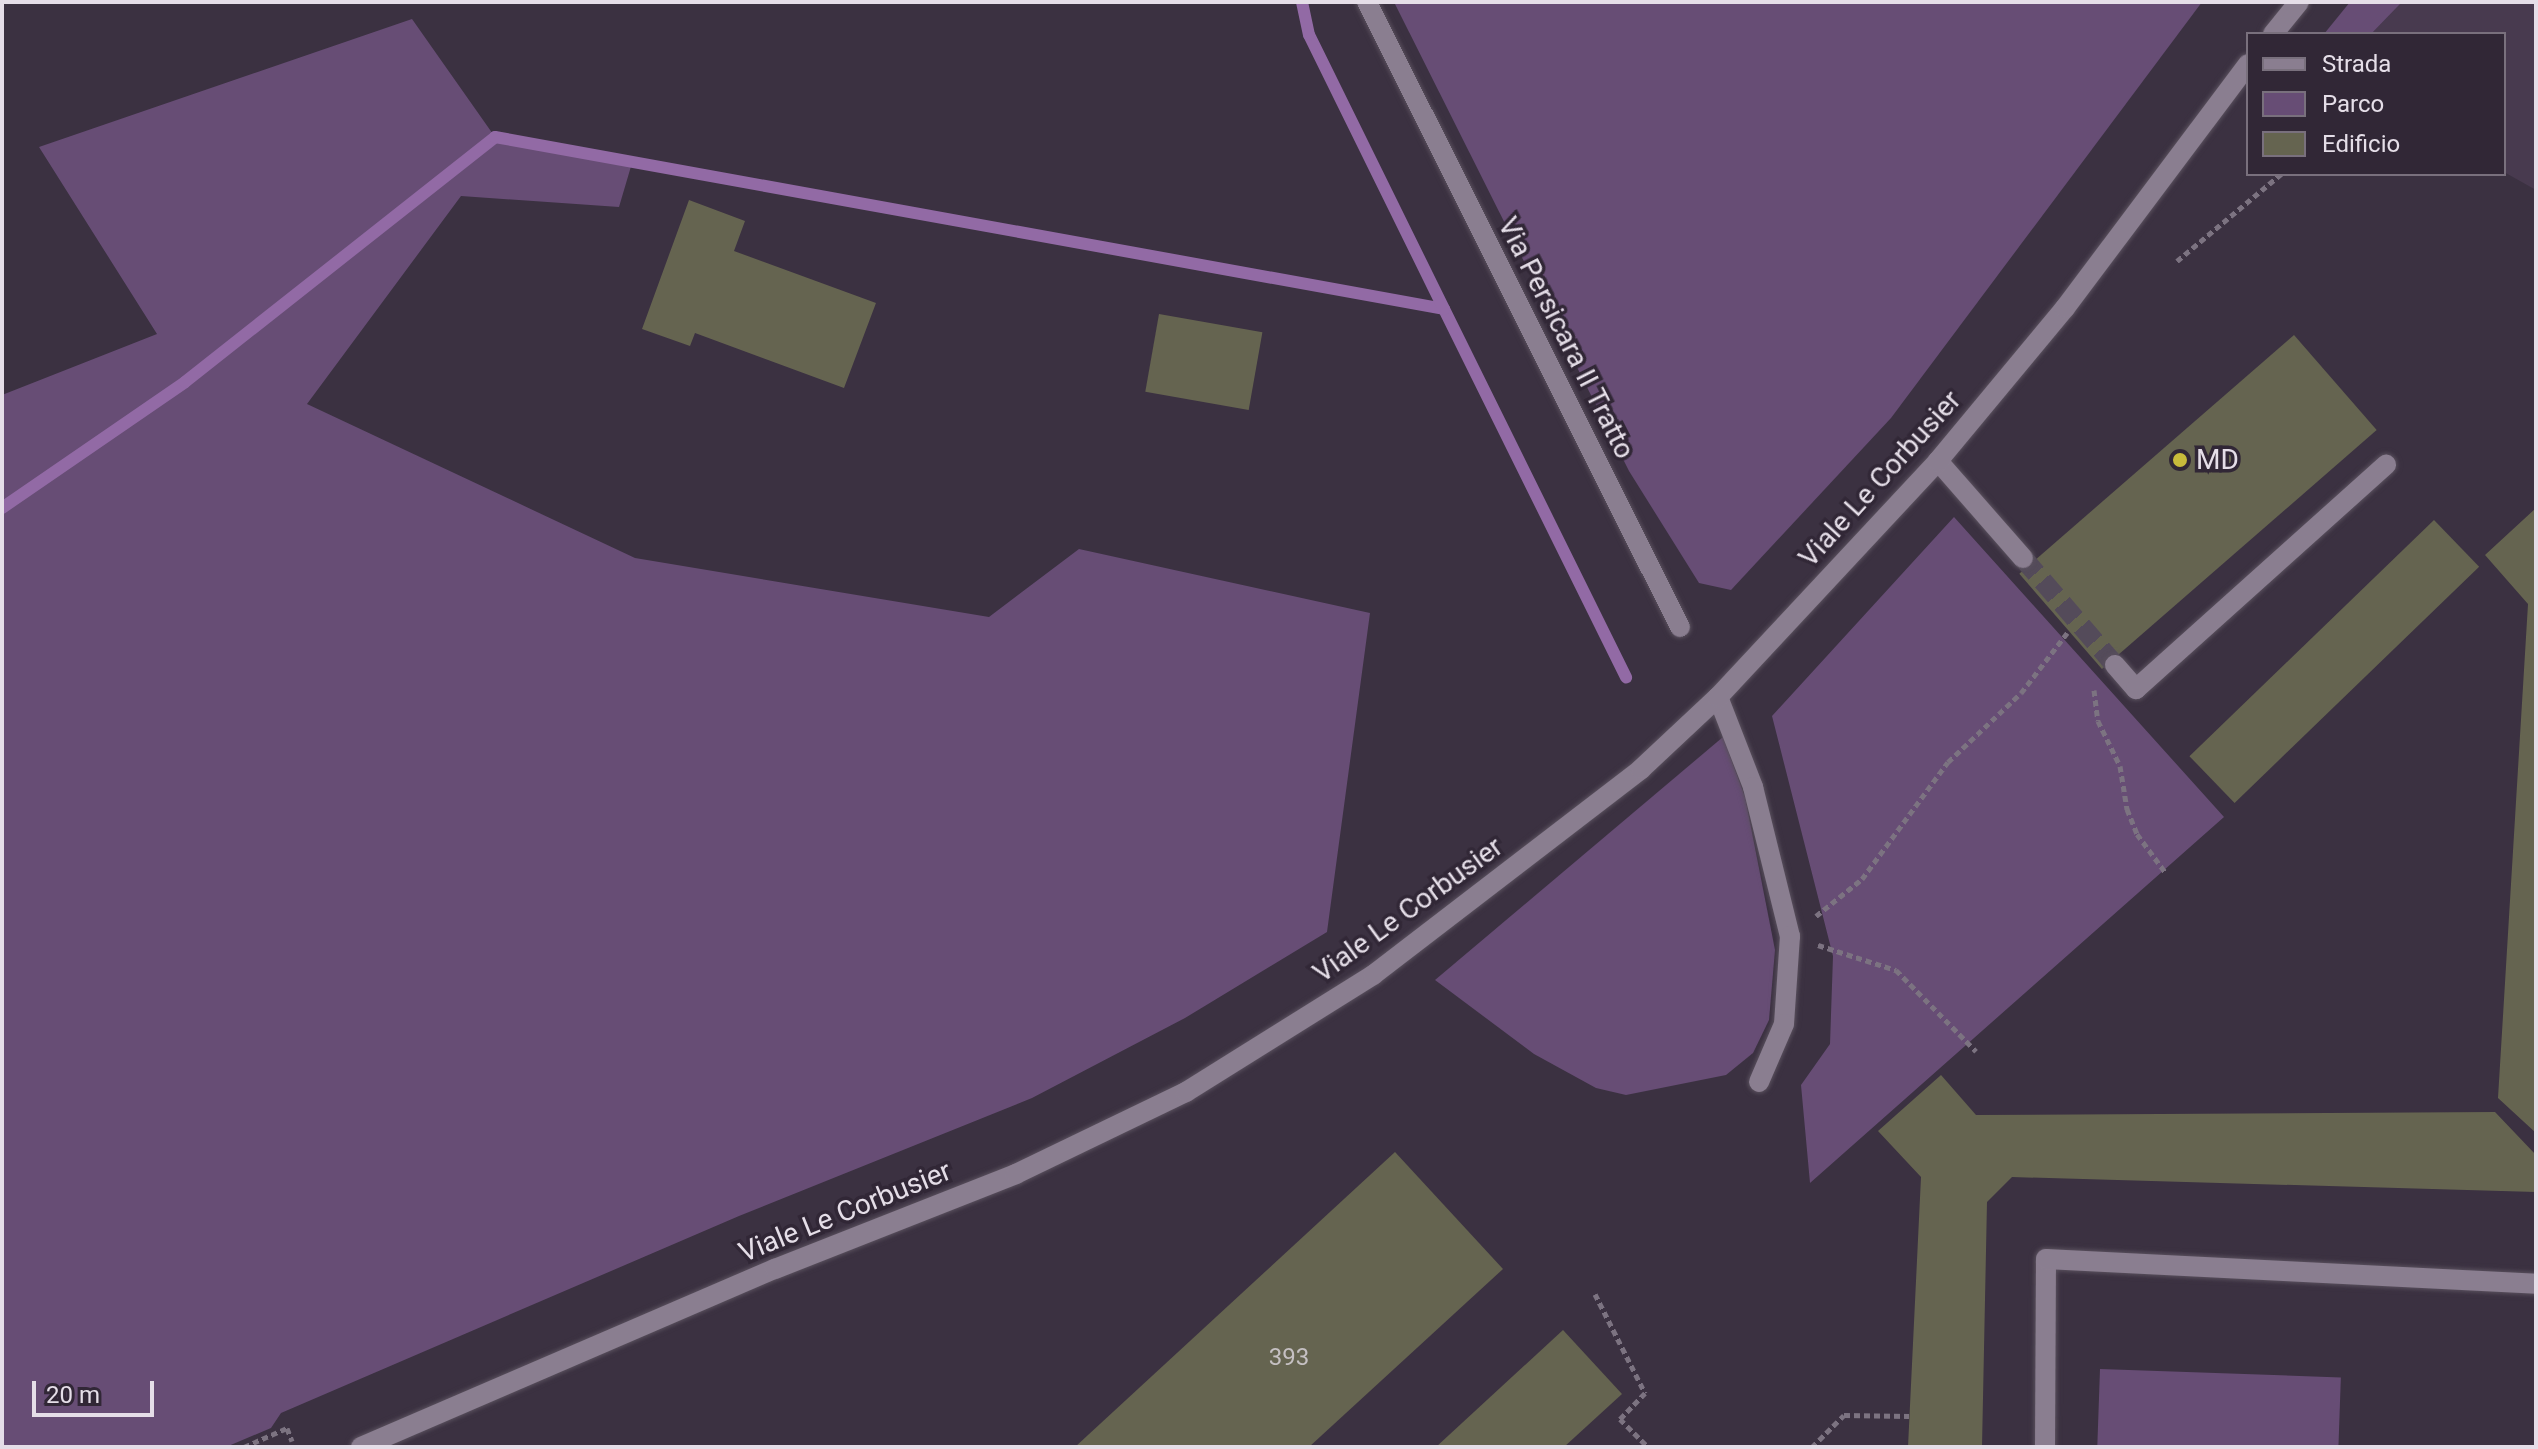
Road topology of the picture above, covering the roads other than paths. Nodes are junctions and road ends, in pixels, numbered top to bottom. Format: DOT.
graph roads {
  1 [pos="1367,2"];
  2 [pos="2281,2"];
  3 [pos="2299,2"];
  4 [pos="2264,32"];
  5 [pos="2275,32"];
  6 [pos="2244,67"];
  7 [pos="1938,461"];
  8 [pos="2386,465"];
  9 [pos="2023,558"];
  10 [pos="1680,627"];
  11 [pos="2115,665"];
  12 [pos="1718,697"];
  13 [pos="1759,1082"];
  14 [pos="2536,1284"];
  15 [pos="361,1447"];
  16 [pos="2045,1447"];
  1 -- 10 [label="street, Via Persicara II Tratto"];
  2 -- 4 [label="street"];
  3 -- 5 [label="street"];
  6 -- 7 [label="street, Viale Le Corbusier"];
  7 -- 9 [label="street"];
  7 -- 12 [label="street, Viale Le Corbusier"];
  8 -- 11 [label="street"];
  12 -- 13 [label="street"];
  12 -- 15 [label="street, Viale Le Corbusier"];
  14 -- 16 [label="street"];
}
